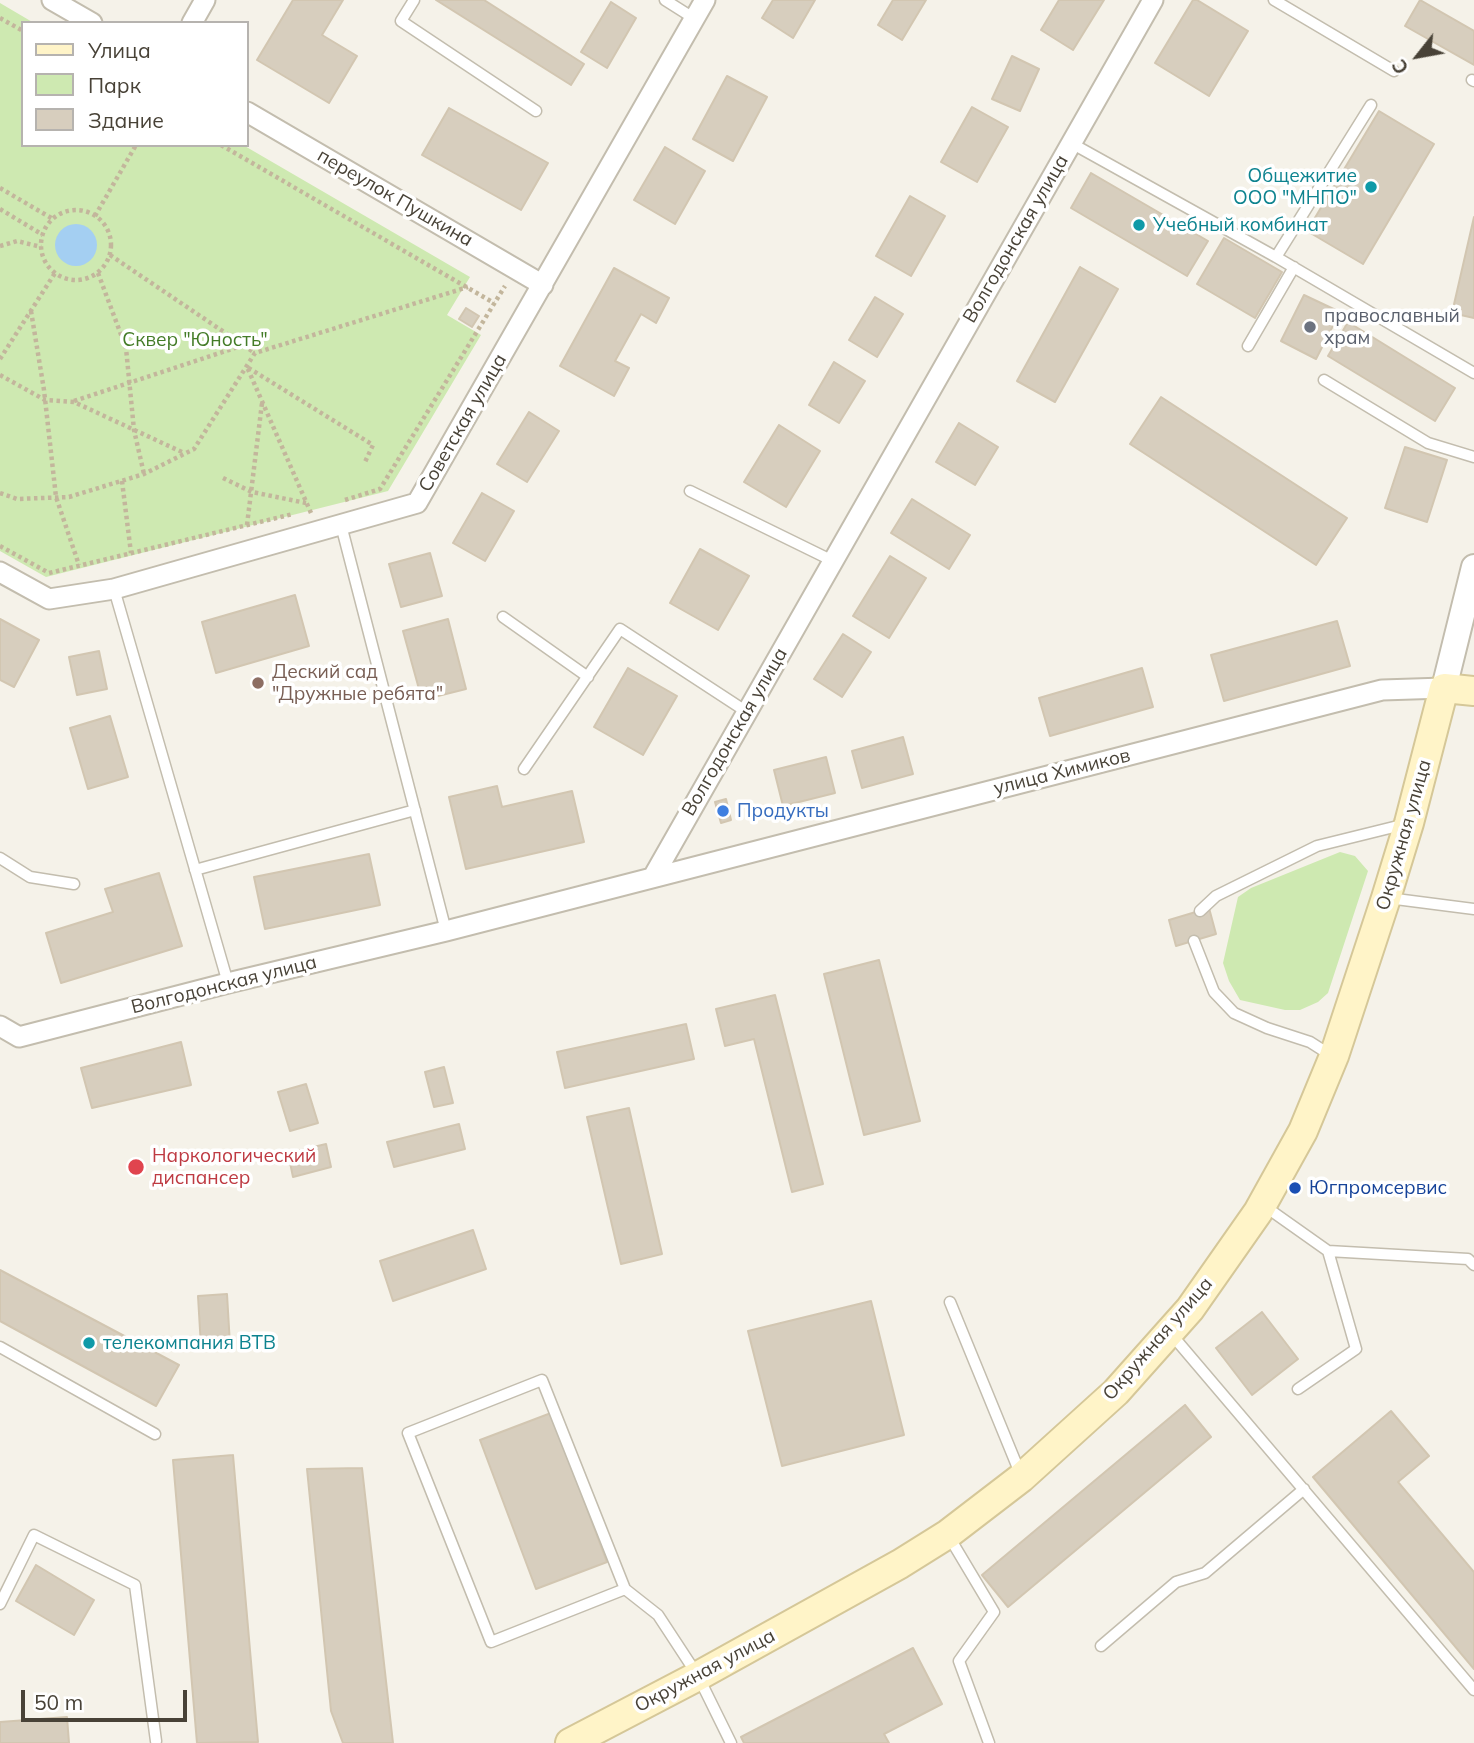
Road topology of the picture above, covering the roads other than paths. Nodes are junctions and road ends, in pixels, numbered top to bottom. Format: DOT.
graph roads {
  1 [pos="52,0"];
  2 [pos="205,0"];
  3 [pos="414,0"];
  4 [pos="665,0"];
  5 [pos="705,0"];
  6 [pos="1153,0"];
  7 [pos="1275,0"];
  8 [pos="695,19"];
  9 [pos="89,21"];
  10 [pos="193,21"];
  11 [pos="1394,71"];
  12 [pos="1371,105"];
  13 [pos="536,111"];
  14 [pos="248,113"];
  15 [pos="1071,143"];
  16 [pos="1276,257"];
  17 [pos="1294,267"];
  18 [pos="542,285"];
  19 [pos="1248,346"];
  20 [pos="1474,373"];
  21 [pos="1324,380"];
  22 [pos="1474,457"];
  23 [pos="690,491"];
  24 [pos="341,525"];
  25 [pos="833,561"];
  26 [pos="1474,566"];
  27 [pos="0,572"];
  28 [pos="114,589"];
  29 [pos="503,617"];
  30 [pos="588,677"];
  31 [pos="1444,688"];
  32 [pos="1474,691"];
  33 [pos="747,712"];
  34 [pos="524,769"];
  35 [pos="415,810"];
  36 [pos="1409,823"];
  37 [pos="0,858"];
  38 [pos="195,870"];
  39 [pos="653,877"];
  40 [pos="74,884"];
  41 [pos="1386,898"];
  42 [pos="1474,909"];
  43 [pos="1200,911"];
  44 [pos="446,930"];
  45 [pos="1194,941"];
  46 [pos="228,982"];
  47 [pos="0,1026"];
  48 [pos="1334,1056"];
  49 [pos="1262,1205"];
  50 [pos="1328,1251"];
  51 [pos="1474,1265"];
  52 [pos="950,1302"];
  53 [pos="1170,1332"];
  54 [pos="0,1347"];
  55 [pos="1298,1389"];
  56 [pos="155,1434"];
  57 [pos="1021,1478"];
  58 [pos="1304,1489"];
  59 [pos="948,1534"];
  60 [pos="625,1589"];
  61 [pos="0,1604"];
  62 [pos="1101,1646"];
  63 [pos="698,1676"];
  64 [pos="1474,1690"];
  65 [pos="156,1741"];
  66 [pos="569,1743"];
  67 [pos="731,1743"];
  68 [pos="989,1743"];
  1 -- 9 [label="street"];
  2 -- 10 [label="street"];
  3 -- 13 [label="lane"];
  4 -- 8 [label="lane"];
  5 -- 8 [label="street, Советская улица"];
  6 -- 15 [label="street, Волгодонская улица"];
  7 -- 11 [label="lane"];
  8 -- 18 [label="street, Советская улица"];
  12 -- 16 [label="lane"];
  14 -- 18 [label="street, переулок Пушкина"];
  15 -- 16 [label="lane"];
  15 -- 25 [label="street, Волгодонская улица"];
  16 -- 17 [label="lane"];
  17 -- 19 [label="lane"];
  17 -- 20 [label="lane"];
  18 -- 24 [label="street, Советская улица"];
  21 -- 22 [label="lane"];
  23 -- 25 [label="lane"];
  24 -- 28 [label="street, Советская улица"];
  24 -- 35 [label="lane"];
  25 -- 33 [label="street, Волгодонская улица"];
  26 -- 31 [label="street"];
  27 -- 28 [label="street, Советская улица"];
  28 -- 38 [label="lane"];
  29 -- 30 [label="lane"];
  30 -- 33 [label="lane"];
  30 -- 34 [label="lane"];
  31 -- 32 [label="main road, улица Химиков"];
  31 -- 36 [label="main road, Окружная улица"];
  31 -- 39 [label="street, улица Химиков"];
  33 -- 39 [label="street, Волгодонская улица"];
  35 -- 38 [label="lane"];
  35 -- 44 [label="lane"];
  36 -- 41 [label="main road, Окружная улица"];
  36 -- 43 [label="lane"];
  37 -- 40 [label="lane"];
  38 -- 46 [label="lane"];
  39 -- 44 [label="street, Волгодонская улица"];
  41 -- 42 [label="lane"];
  41 -- 48 [label="main road, Окружная улица"];
  44 -- 46 [label="street, Волгодонская улица"];
  45 -- 48 [label="lane"];
  46 -- 47 [label="street, Волгодонская улица"];
  48 -- 49 [label="main road, Окружная улица"];
  49 -- 50 [label="lane"];
  49 -- 53 [label="main road, Окружная улица"];
  50 -- 51 [label="lane"];
  50 -- 55 [label="lane"];
  52 -- 57 [label="lane"];
  53 -- 57 [label="main road, Окружная улица"];
  53 -- 58 [label="lane"];
  54 -- 56 [label="lane"];
  57 -- 59 [label="main road, Окружная улица"];
  58 -- 62 [label="lane"];
  58 -- 64 [label="lane"];
  59 -- 63 [label="main road, Окружная улица"];
  59 -- 68 [label="lane"];
  60 -- 60 [label="lane"];
  60 -- 63 [label="lane"];
  61 -- 65 [label="lane"];
  63 -- 66 [label="main road, Окружная улица"];
  63 -- 67 [label="lane"];
}
